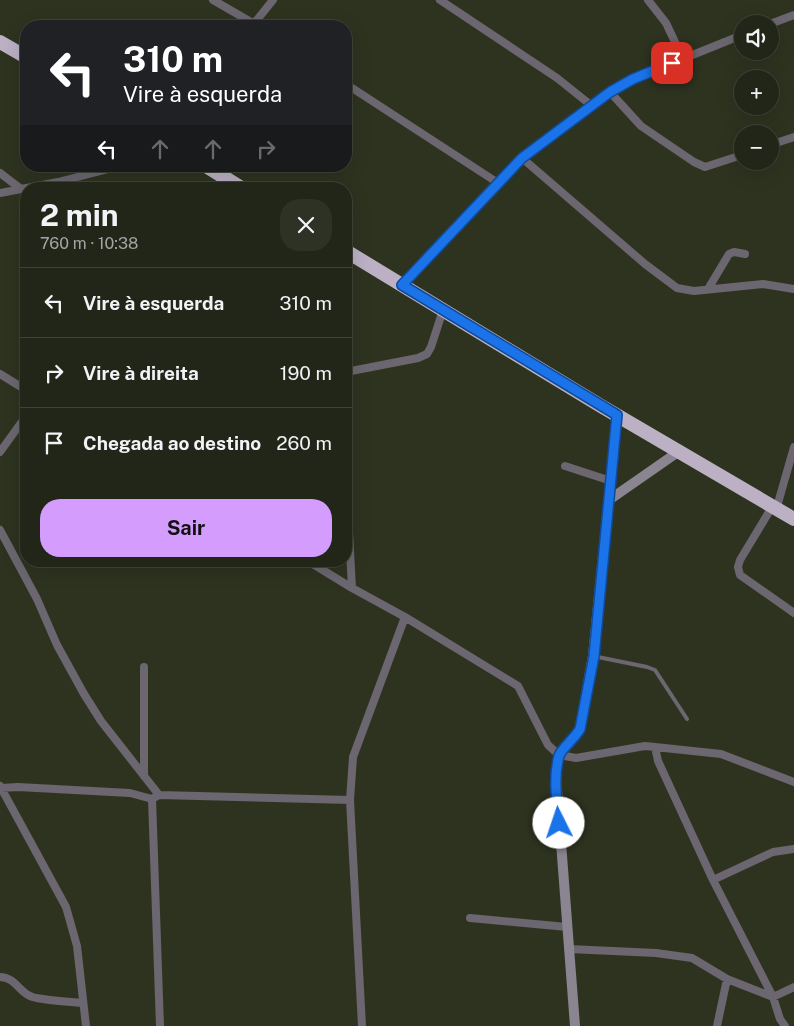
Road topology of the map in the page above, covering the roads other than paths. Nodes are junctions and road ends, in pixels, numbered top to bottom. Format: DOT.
graph roads {
  1 [pos="213,0"];
  2 [pos="273,0"];
  3 [pos="440,0"];
  4 [pos="648,0"];
  5 [pos="794,15"];
  6 [pos="247,20"];
  7 [pos="259,20"];
  8 [pos="779,21"];
  9 [pos="734,38"];
  10 [pos="0,42"];
  11 [pos="20,54"];
  12 [pos="683,59"];
  13 [pos="352,88"];
  14 [pos="610,92"];
  15 [pos="592,106"];
  16 [pos="794,137"];
  17 [pos="779,142"];
  18 [pos="734,157"];
  19 [pos="522,158"];
  20 [pos="100,172"];
  21 [pos="216,172"];
  22 [pos="0,173"];
  23 [pos="60,182"];
  24 [pos="232,182"];
  25 [pos="498,182"];
  26 [pos="20,188"];
  27 [pos="20,189"];
  28 [pos="0,193"];
  29 [pos="745,254"];
  30 [pos="352,255"];
  31 [pos="402,285"];
  32 [pos="708,289"];
  33 [pos="794,289"];
  34 [pos="443,310"];
  35 [pos="352,371"];
  36 [pos="0,374"];
  37 [pos="20,386"];
  38 [pos="617,415"];
  39 [pos="20,424"];
  40 [pos="794,447"];
  41 [pos="0,452"];
  42 [pos="678,452"];
  43 [pos="565,466"];
  44 [pos="611,481"];
  45 [pos="609,500"];
  46 [pos="774,508"];
  47 [pos="794,520"];
  48 [pos="0,530"];
  49 [pos="20,567"];
  50 [pos="20,567"];
  51 [pos="318,567"];
  52 [pos="351,567"];
  53 [pos="352,588"];
  54 [pos="794,613"];
  55 [pos="405,617"];
  56 [pos="594,656"];
  57 [pos="144,667"];
  58 [pos="687,719"];
  59 [pos="655,746"];
  60 [pos="559,755"];
  61 [pos="144,776"];
  62 [pos="794,781"];
  63 [pos="1,787"];
  64 [pos="155,797"];
  65 [pos="350,800"];
  66 [pos="794,849"];
  67 [pos="713,880"];
  68 [pos="470,918"];
  69 [pos="567,927"];
  70 [pos="569,949"];
  71 [pos="0,977"];
  72 [pos="727,979"];
  73 [pos="794,987"];
  74 [pos="773,997"];
  75 [pos="82,1003"];
  76 [pos="86,1026"];
  77 [pos="160,1026"];
  78 [pos="362,1026"];
  79 [pos="575,1026"];
  80 [pos="717,1026"];
  81 [pos="785,1026"];
  1 -- 6 [label="street"];
  2 -- 7 [label="street"];
  3 -- 15 [label="street"];
  4 -- 12 [label="street"];
  5 -- 8 [label="street"];
  9 -- 12 [label="street"];
  10 -- 11 [label="highway"];
  12 -- 14 [label="street"];
  13 -- 25 [label="street"];
  14 -- 15 [label="street"];
  14 -- 18 [label="street"];
  15 -- 19 [label="street"];
  16 -- 17 [label="street"];
  19 -- 25 [label="street"];
  19 -- 32 [label="street"];
  20 -- 23 [label="street"];
  21 -- 24 [label="highway"];
  22 -- 26 [label="street"];
  25 -- 31 [label="street"];
  27 -- 28 [label="street"];
  29 -- 32 [label="street"];
  30 -- 31 [label="highway"];
  31 -- 34 [label="highway"];
  32 -- 33 [label="street"];
  34 -- 35 [label="street"];
  34 -- 38 [label="highway"];
  36 -- 37 [label="street"];
  38 -- 42 [label="highway"];
  38 -- 44 [label="street"];
  39 -- 41 [label="street"];
  40 -- 46 [label="street"];
  42 -- 45 [label="street"];
  42 -- 46 [label="highway"];
  43 -- 44 [label="street"];
  44 -- 45 [label="street"];
  45 -- 56 [label="street"];
  46 -- 47 [label="highway"];
  46 -- 54 [label="street"];
  48 -- 49 [label="street"];
  50 -- 61 [label="street"];
  51 -- 53 [label="street"];
  52 -- 53 [label="street"];
  53 -- 55 [label="street"];
  55 -- 60 [label="street"];
  55 -- 65 [label="street"];
  56 -- 58 [label="lane"];
  56 -- 60 [label="street"];
  57 -- 61 [label="street"];
  59 -- 60 [label="street"];
  59 -- 62 [label="street"];
  59 -- 67 [label="street"];
  60 -- 69 [label="street"];
  61 -- 64 [label="street"];
  63 -- 64 [label="street"];
  63 -- 75 [label="street"];
  64 -- 65 [label="street"];
  64 -- 77 [label="street"];
  65 -- 78 [label="street"];
  66 -- 67 [label="street"];
  67 -- 74 [label="street"];
  68 -- 69 [label="street"];
  69 -- 70 [label="street"];
  70 -- 72 [label="street"];
  70 -- 79 [label="street"];
  71 -- 75 [label="street"];
  72 -- 74 [label="street"];
  72 -- 80 [label="street"];
  73 -- 74 [label="street"];
  74 -- 81 [label="street"];
  75 -- 76 [label="street"];
}
